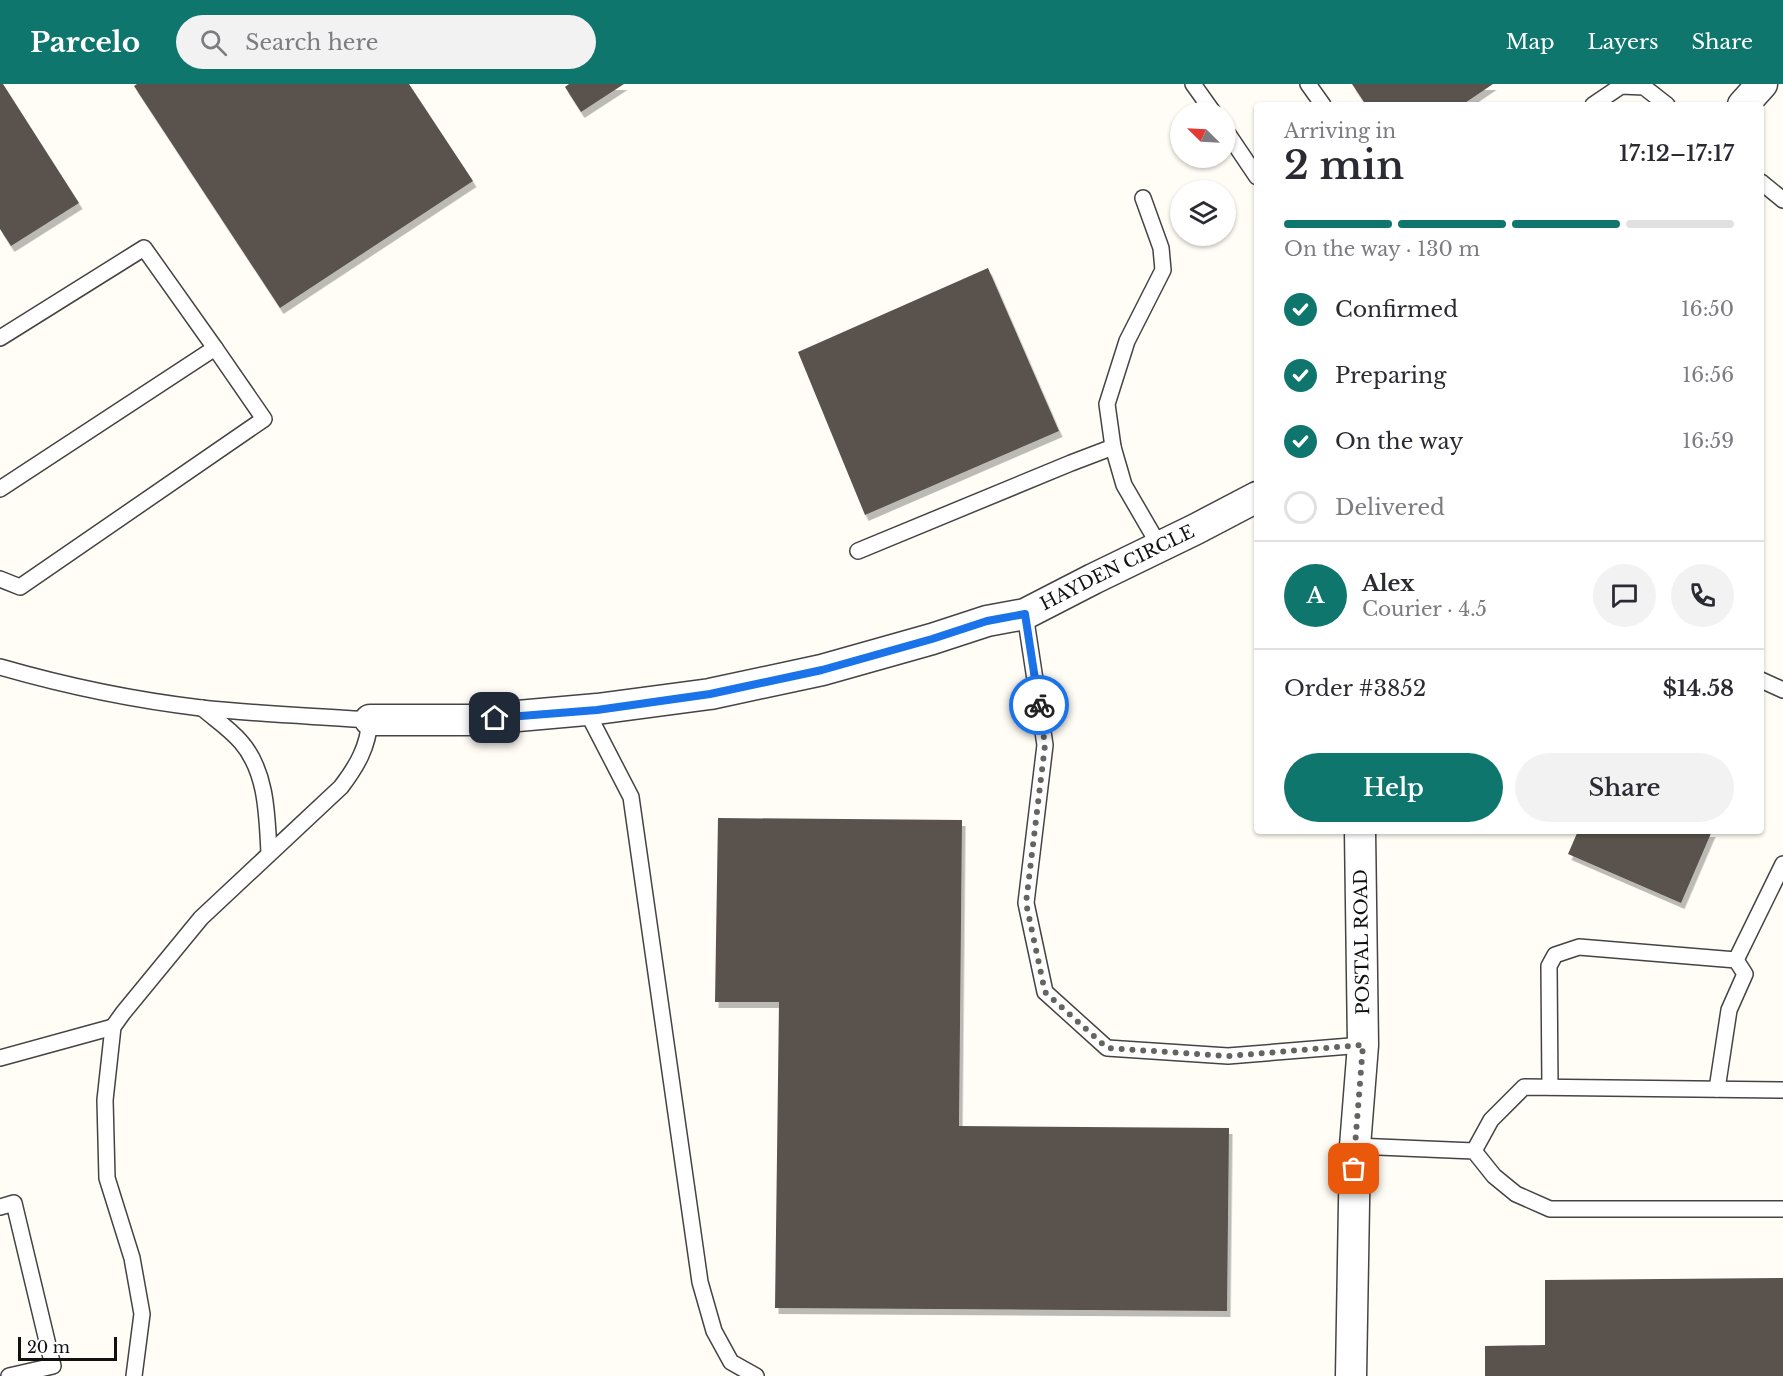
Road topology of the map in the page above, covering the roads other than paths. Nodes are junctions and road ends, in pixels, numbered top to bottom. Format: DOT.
graph roads {
  1 [pos="1193,84"];
  2 [pos="1308,84"];
  3 [pos="1762,84"];
  4 [pos="1643,85"];
  5 [pos="1206,102"];
  6 [pos="1321,102"];
  7 [pos="1597,102"];
  8 [pos="1663,102"];
  9 [pos="1746,102"];
  10 [pos="1236,146"];
  11 [pos="1254,173"];
  12 [pos="1764,184"];
  13 [pos="1143,198"];
  14 [pos="1783,200"];
  15 [pos="0,338"];
  16 [pos="215,348"];
  17 [pos="1113,447"];
  18 [pos="0,489"];
  19 [pos="1254,499"];
  20 [pos="1160,547"];
  21 [pos="858,551"];
  22 [pos="0,579"];
  23 [pos="1025,614"];
  24 [pos="0,667"];
  25 [pos="1764,681"];
  26 [pos="1783,690"];
  27 [pos="202,708"];
  28 [pos="586,710"];
  29 [pos="370,720"];
  30 [pos="1360,834"];
  31 [pos="269,854"];
  32 [pos="1783,864"];
  33 [pos="1736,960"];
  34 [pos="114,1027"];
  35 [pos="1363,1045"];
  36 [pos="0,1058"];
  37 [pos="1550,1087"];
  38 [pos="1717,1089"];
  39 [pos="1783,1090"];
  40 [pos="1355,1146"];
  41 [pos="1474,1151"];
  42 [pos="0,1207"];
  43 [pos="1783,1209"];
  44 [pos="9,1376"];
  45 [pos="134,1376"];
  46 [pos="756,1376"];
  47 [pos="1351,1376"];
  1 -- 5 [label="lane"];
  2 -- 6 [label="lane"];
  3 -- 9 [label="street"];
  4 -- 7 [label="lane"];
  4 -- 8 [label="lane"];
  10 -- 11 [label="lane"];
  12 -- 14 [label="lane"];
  13 -- 17 [label="lane"];
  15 -- 16 [label="lane"];
  16 -- 18 [label="lane"];
  16 -- 22 [label="lane"];
  17 -- 20 [label="lane"];
  17 -- 21 [label="lane"];
  19 -- 20 [label="street, HAYDEN CIRCLE"];
  20 -- 23 [label="street, HAYDEN CIRCLE"];
  23 -- 28 [label="street, HAYDEN CIRCLE"];
  23 -- 35 [label="lane"];
  24 -- 27 [label="lane"];
  25 -- 26 [label="lane"];
  27 -- 29 [label="lane"];
  27 -- 31 [label="lane"];
  28 -- 29 [label="street, HAYDEN CIRCLE"];
  28 -- 46 [label="lane"];
  29 -- 31 [label="lane"];
  30 -- 35 [label="street, POSTAL ROAD"];
  31 -- 34 [label="lane"];
  32 -- 33 [label="lane"];
  33 -- 37 [label="lane"];
  33 -- 38 [label="lane"];
  34 -- 36 [label="lane"];
  34 -- 45 [label="lane"];
  35 -- 40 [label="street, POSTAL ROAD"];
  37 -- 38 [label="lane"];
  37 -- 41 [label="lane"];
  38 -- 39 [label="lane"];
  40 -- 41 [label="lane"];
  40 -- 47 [label="street, POSTAL ROAD"];
  41 -- 43 [label="lane"];
  42 -- 44 [label="lane"];
}
